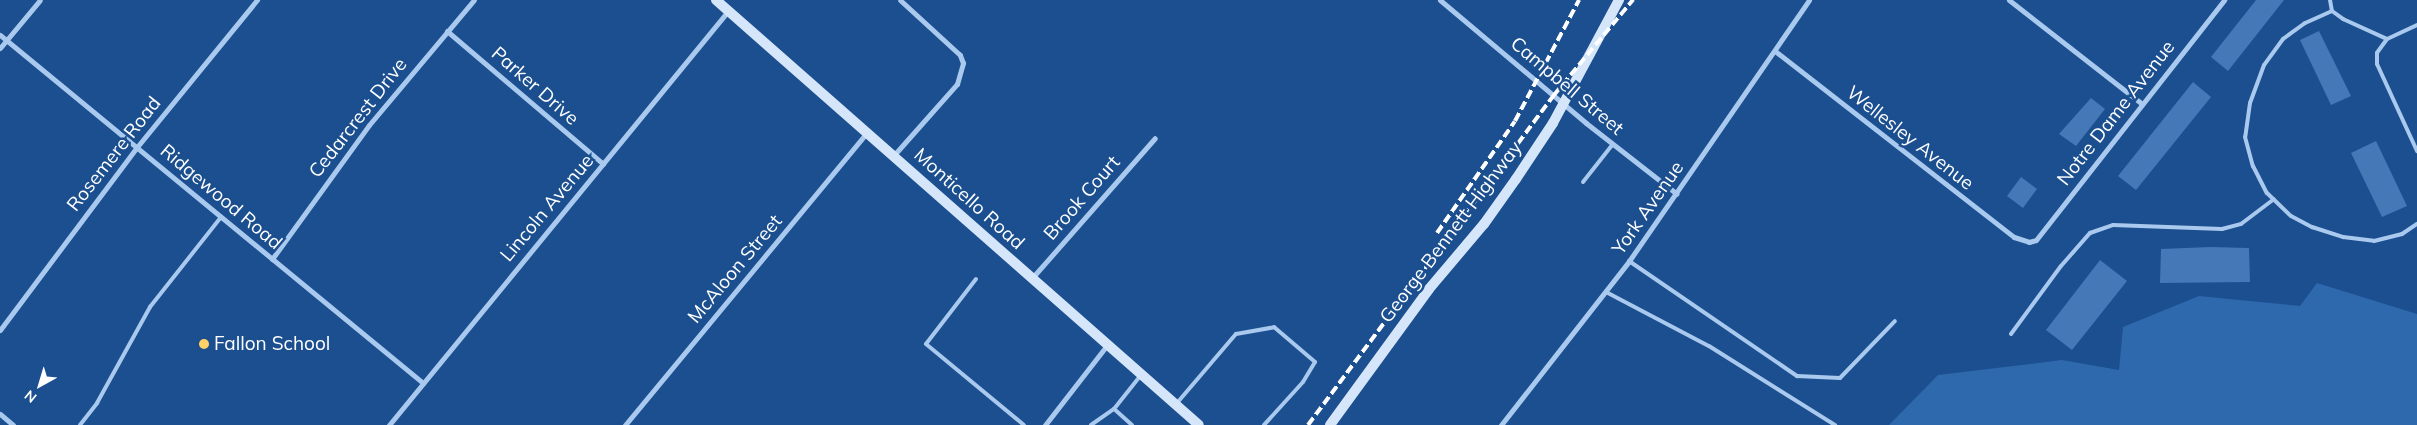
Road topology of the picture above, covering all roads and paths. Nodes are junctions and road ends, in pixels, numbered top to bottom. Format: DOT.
graph roads {
  1 [pos="40,0"];
  2 [pos="257,0"];
  3 [pos="474,0"];
  4 [pos="716,0"];
  5 [pos="900,0"];
  6 [pos="1440,0"];
  7 [pos="1619,0"];
  8 [pos="1809,0"];
  9 [pos="2009,0"];
  10 [pos="2224,0"];
  11 [pos="2330,0"];
  12 [pos="728,11"];
  13 [pos="2332,11"];
  14 [pos="2417,25"];
  15 [pos="447,31"];
  16 [pos="0,35"];
  17 [pos="2387,39"];
  18 [pos="6,40"];
  19 [pos="0,48"];
  20 [pos="1775,51"];
  21 [pos="1563,103"];
  22 [pos="2141,103"];
  23 [pos="867,132"];
  24 [pos="1154,138"];
  25 [pos="1613,144"];
  26 [pos="137,147"];
  27 [pos="2417,151"];
  28 [pos="894,155"];
  29 [pos="603,164"];
  30 [pos="1583,182"];
  31 [pos="1677,194"];
  32 [pos="2274,199"];
  33 [pos="221,217"];
  34 [pos="2417,224"];
  35 [pos="2029,242"];
  36 [pos="272,259"];
  37 [pos="1629,262"];
  38 [pos="1032,278"];
  39 [pos="976,279"];
  40 [pos="1606,292"];
  41 [pos="1895,321"];
  42 [pos="0,330"];
  43 [pos="2011,334"];
  44 [pos="1107,344"];
  45 [pos="1142,375"];
  46 [pos="423,383"];
  47 [pos="1176,404"];
  48 [pos="1114,409"];
  49 [pos="0,414"];
  50 [pos="13,425"];
  51 [pos="80,425"];
  52 [pos="389,425"];
  53 [pos="625,425"];
  54 [pos="1024,425"];
  55 [pos="1046,425"];
  56 [pos="1091,425"];
  57 [pos="1132,425"];
  58 [pos="1199,425"];
  59 [pos="1264,425"];
  60 [pos="1330,425"];
  61 [pos="1501,425"];
  62 [pos="1835,425"];
  1 -- 18 [label="street"];
  2 -- 26 [label="street, Rosemere Road"];
  3 -- 15 [label="street, Cedarcrest Drive"];
  4 -- 12 [label="street, Monticello Road"];
  5 -- 28 [label="street"];
  6 -- 21 [label="street, Campbell Street"];
  7 -- 21 [label="street, George Bennett Highway"];
  8 -- 20 [label="street, York Avenue"];
  9 -- 22 [label="street"];
  10 -- 22 [label="street, Notre Dame Avenue"];
  11 -- 13 [label="lane"];
  12 -- 23 [label="street, Monticello Road"];
  12 -- 29 [label="street, Lincoln Avenue"];
  13 -- 17 [label="lane"];
  13 -- 32 [label="lane"];
  14 -- 17 [label="lane"];
  15 -- 29 [label="street, Parker Drive"];
  15 -- 36 [label="street, Cedarcrest Drive"];
  16 -- 18 [label="street, Ridgewood Road"];
  17 -- 27 [label="lane"];
  18 -- 19 [label="street"];
  18 -- 26 [label="street, Ridgewood Road"];
  20 -- 31 [label="street, York Avenue"];
  20 -- 35 [label="street, Wellesley Avenue"];
  21 -- 25 [label="street, Campbell Street"];
  21 -- 60 [label="street, George Bennett Highway"];
  22 -- 35 [label="street, Notre Dame Avenue"];
  23 -- 28 [label="street, Monticello Road"];
  23 -- 53 [label="street, McAloon Street"];
  24 -- 38 [label="street, Brook Court"];
  25 -- 30 [label="lane"];
  25 -- 31 [label="street, Campbell Street"];
  26 -- 33 [label="street, Ridgewood Road"];
  26 -- 42 [label="street, Rosemere Road"];
  28 -- 38 [label="street, Monticello Road"];
  29 -- 46 [label="street, Lincoln Avenue"];
  31 -- 37 [label="street, York Avenue"];
  32 -- 34 [label="lane"];
  32 -- 43 [label="lane"];
  33 -- 36 [label="street, Ridgewood Road"];
  33 -- 51 [label="lane"];
  36 -- 46 [label="street, Ridgewood Road"];
  37 -- 40 [label="street, York Avenue"];
  37 -- 41 [label="lane"];
  38 -- 44 [label="street, Monticello Road"];
  39 -- 54 [label="lane"];
  40 -- 61 [label="street, York Avenue"];
  40 -- 62 [label="lane"];
  44 -- 45 [label="street, Monticello Road"];
  44 -- 55 [label="street"];
  45 -- 47 [label="street, Monticello Road"];
  45 -- 48 [label="lane"];
  46 -- 52 [label="street, Lincoln Avenue"];
  47 -- 58 [label="street, Monticello Road"];
  47 -- 59 [label="lane"];
  48 -- 56 [label="lane"];
  48 -- 57 [label="lane"];
  49 -- 50 [label="street"];
}
